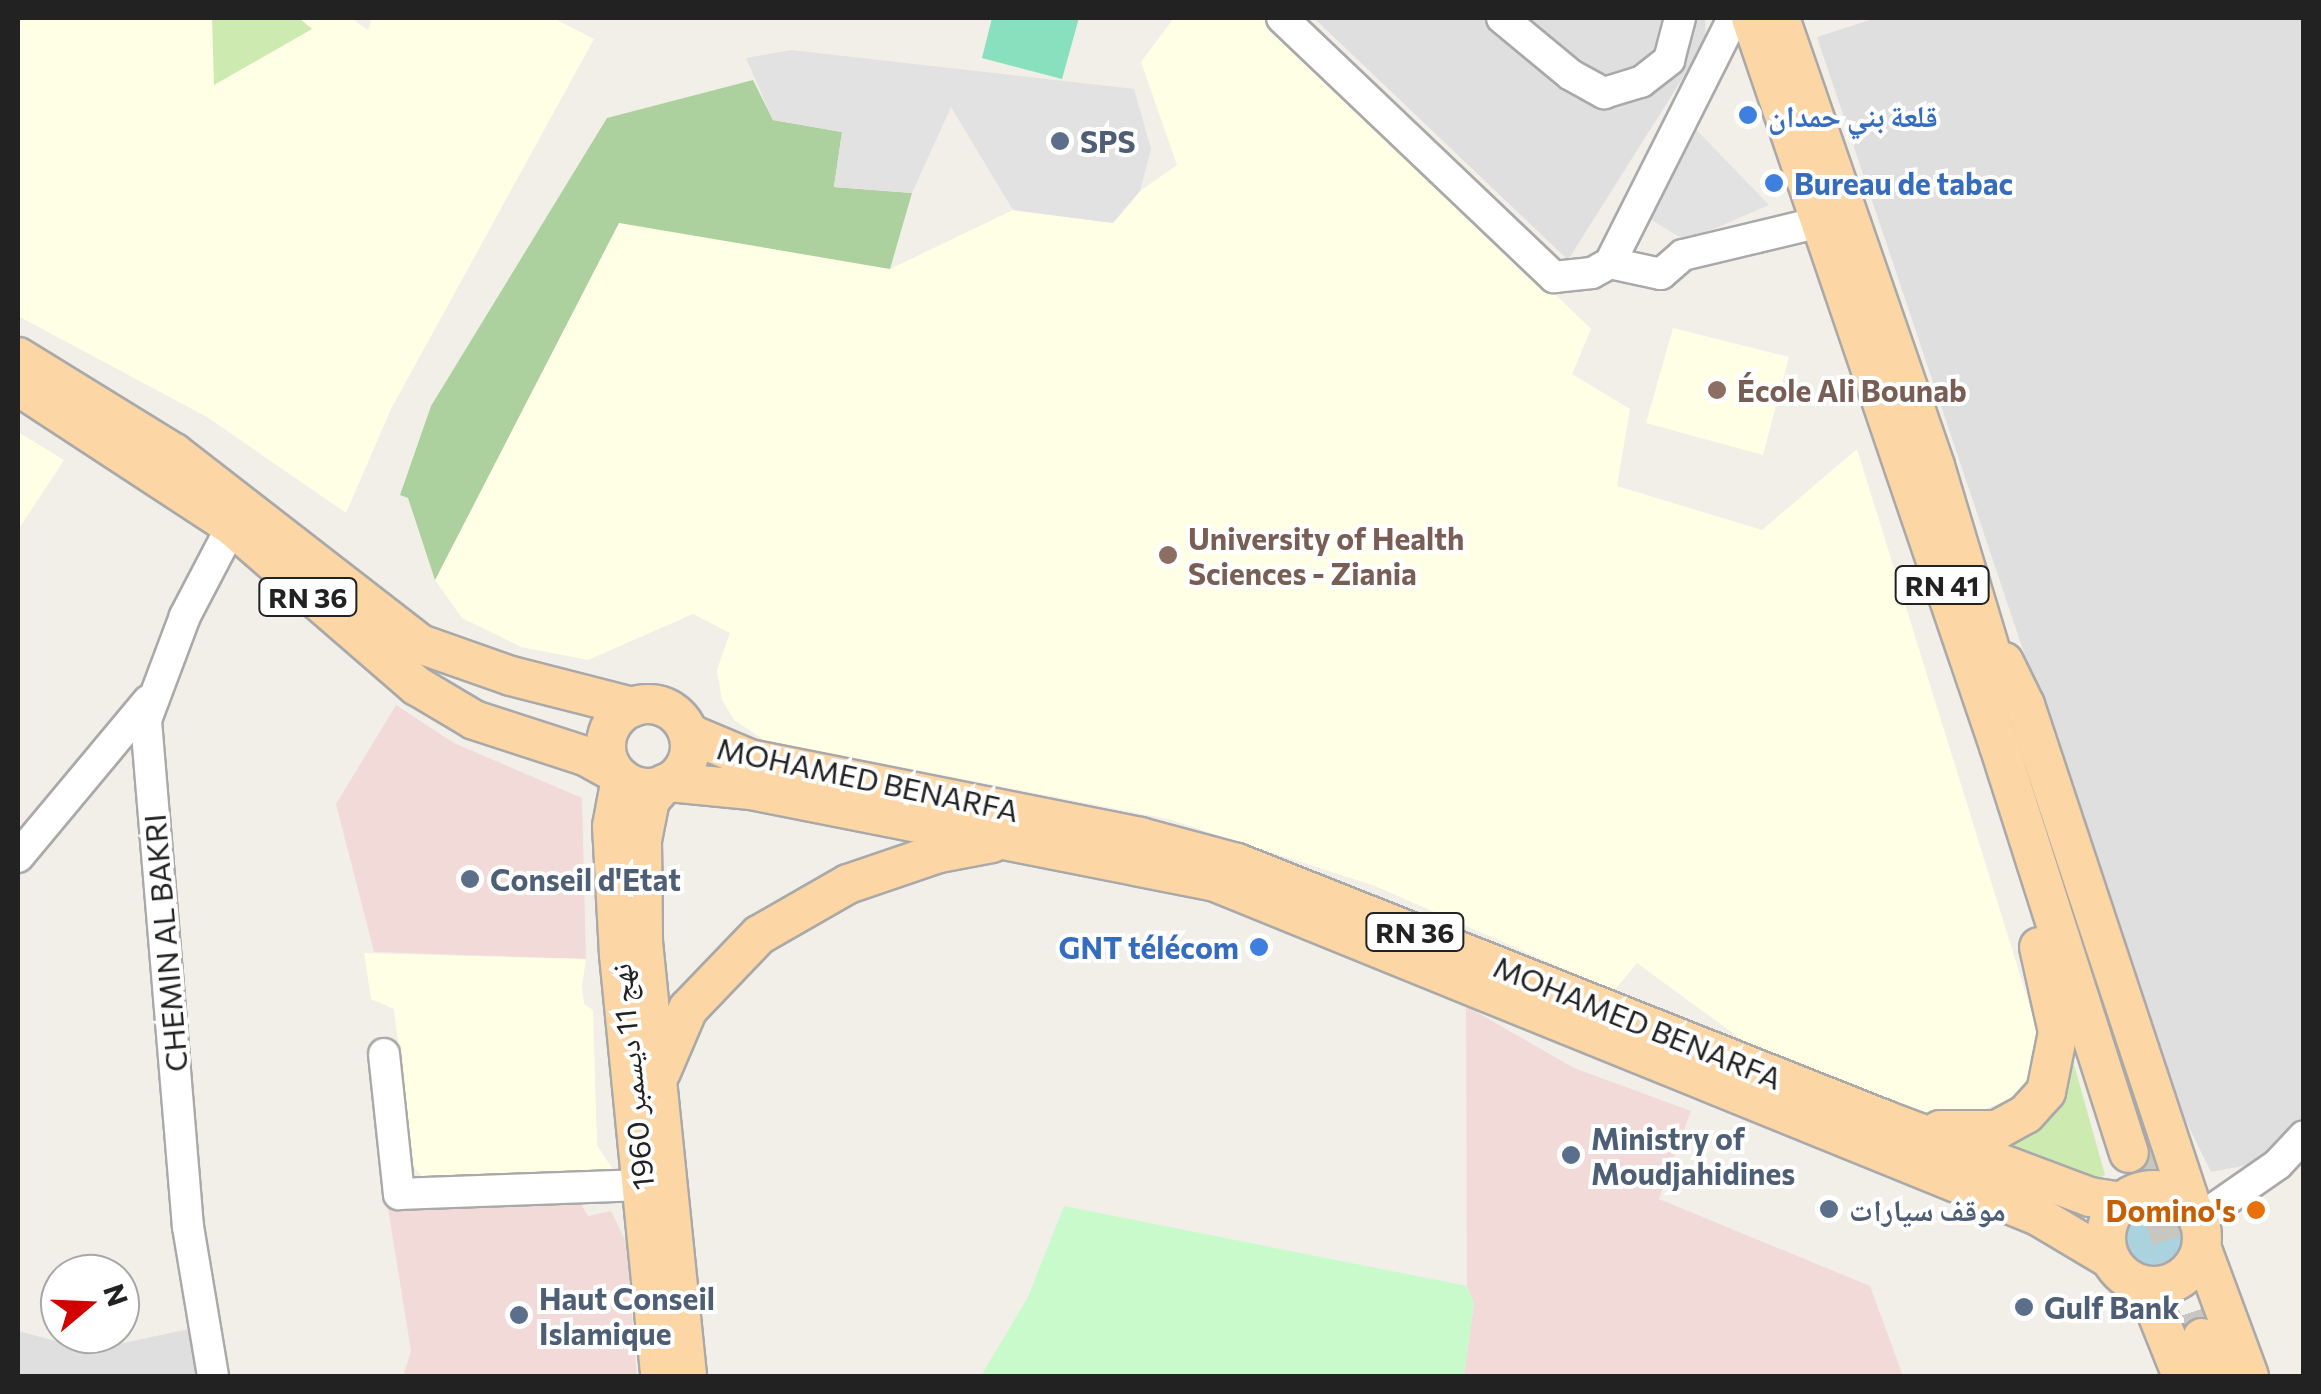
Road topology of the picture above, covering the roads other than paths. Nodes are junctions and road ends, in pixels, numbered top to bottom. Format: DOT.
graph roads {
  1 [pos="1282,18"];
  2 [pos="1502,18"];
  3 [pos="1680,18"];
  4 [pos="1733,18"];
  5 [pos="1751,18"];
  6 [pos="1780,18"];
  7 [pos="1820,222"];
  8 [pos="1610,263"];
  9 [pos="18,356"];
  10 [pos="18,386"];
  11 [pos="232,526"];
  12 [pos="1970,624"];
  13 [pos="511,676"];
  14 [pos="148,701"];
  15 [pos="632,707"];
  16 [pos="497,730"];
  17 [pos="688,733"];
  18 [pos="618,776"];
  19 [pos="667,784"];
  20 [pos="1022,840"];
  21 [pos="18,857"];
  22 [pos="2022,882"];
  23 [pos="384,1054"];
  24 [pos="658,1090"];
  25 [pos="1885,1120"];
  26 [pos="2304,1136"];
  27 [pos="2135,1151"];
  28 [pos="642,1185"];
  29 [pos="2122,1202"];
  30 [pos="2197,1225"];
  31 [pos="2110,1259"];
  32 [pos="2146,1286"];
  33 [pos="2191,1352"];
  34 [pos="214,1376"];
  35 [pos="660,1376"];
  36 [pos="687,1376"];
  37 [pos="2202,1376"];
  38 [pos="2217,1376"];
  39 [pos="2249,1376"];
  1 -- 8 [label="street"];
  2 -- 3 [label="street"];
  4 -- 8 [label="street"];
  5 -- 7 [label="main road, RN 41"];
  6 -- 12 [label="main road, RN 41"];
  7 -- 8 [label="street"];
  7 -- 12 [label="main road, RN 41"];
  9 -- 13 [label="main road, RN 36"];
  10 -- 11 [label="main road, RN 36"];
  11 -- 14 [label="street, CHEMIN AL BAKRI"];
  11 -- 16 [label="main road, RN 36"];
  12 -- 22 [label="main road, RN 41"];
  12 -- 27 [label="main road, RN 41"];
  12 -- 30 [label="main road, RN 41"];
  13 -- 15 [label="main road, RN 36"];
  13 -- 16 [label="main road"];
  14 -- 21 [label="street"];
  14 -- 34 [label="street, CHEMIN AL BAKRI"];
  15 -- 17 [label="main road"];
  15 -- 18 [label="main road"];
  16 -- 18 [label="main road, RN 36"];
  17 -- 19 [label="main road"];
  17 -- 25 [label="main road, MOHAMED BENARFA / RN 36"];
  18 -- 19 [label="main road"];
  18 -- 28 [label="main road, نهج 11 ديسمبر 1960"];
  19 -- 20 [label="main road, MOHAMED BENARFA / RN 36"];
  19 -- 24 [label="main road, نهج 11 ديسمبر 1960"];
  20 -- 24 [label="main road"];
  20 -- 31 [label="main road, MOHAMED BENARFA / RN 36"];
  22 -- 25 [label="main road"];
  22 -- 29 [label="main road, RN 41"];
  23 -- 28 [label="street"];
  24 -- 36 [label="main road, نهج 11 ديسمبر 1960"];
  25 -- 29 [label="main road, MOHAMED BENARFA / RN 36"];
  26 -- 30 [label="street"];
  28 -- 35 [label="main road, نهج 11 ديسمبر 1960"];
  29 -- 30 [label="main road"];
  29 -- 31 [label="main road"];
  30 -- 32 [label="main road"];
  30 -- 39 [label="main road, RN 41"];
  31 -- 32 [label="main road"];
  32 -- 33 [label="main road"];
  33 -- 37 [label="main road"];
  33 -- 38 [label="main road"];
}
